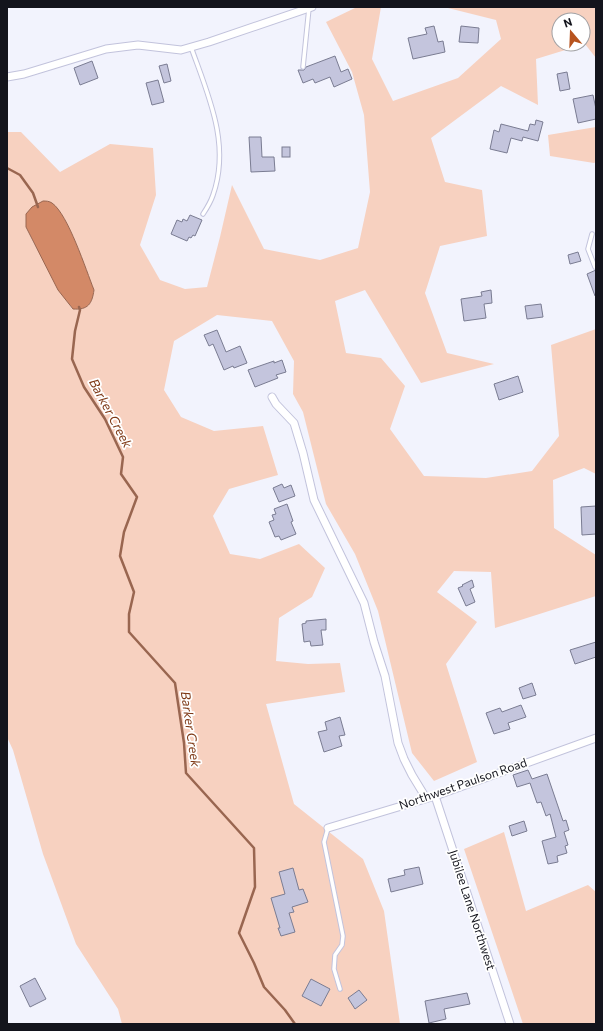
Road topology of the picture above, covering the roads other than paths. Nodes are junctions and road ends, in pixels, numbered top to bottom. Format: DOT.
graph roads {
  1 [pos="311,8"];
  2 [pos="191,47"];
  3 [pos="303,67"];
  4 [pos="7,77"];
  5 [pos="203,214"];
  6 [pos="592,234"];
  7 [pos="595,267"];
  8 [pos="272,397"];
  9 [pos="596,738"];
  10 [pos="435,796"];
  11 [pos="426,798"];
  12 [pos="328,828"];
  13 [pos="340,989"];
  14 [pos="510,1024"];
  1 -- 2 [label="street"];
  1 -- 3 [label="lane"];
  2 -- 4 [label="street"];
  2 -- 5 [label="lane"];
  6 -- 7 [label="lane"];
  8 -- 11 [label="street"];
  9 -- 10 [label="street, Northwest Paulson Road"];
  10 -- 11 [label="street, Northwest Paulson Road"];
  10 -- 14 [label="street, Jubilee Lane Northwest"];
  11 -- 12 [label="street, Northwest Paulson Road"];
  12 -- 13 [label="lane"];
}
